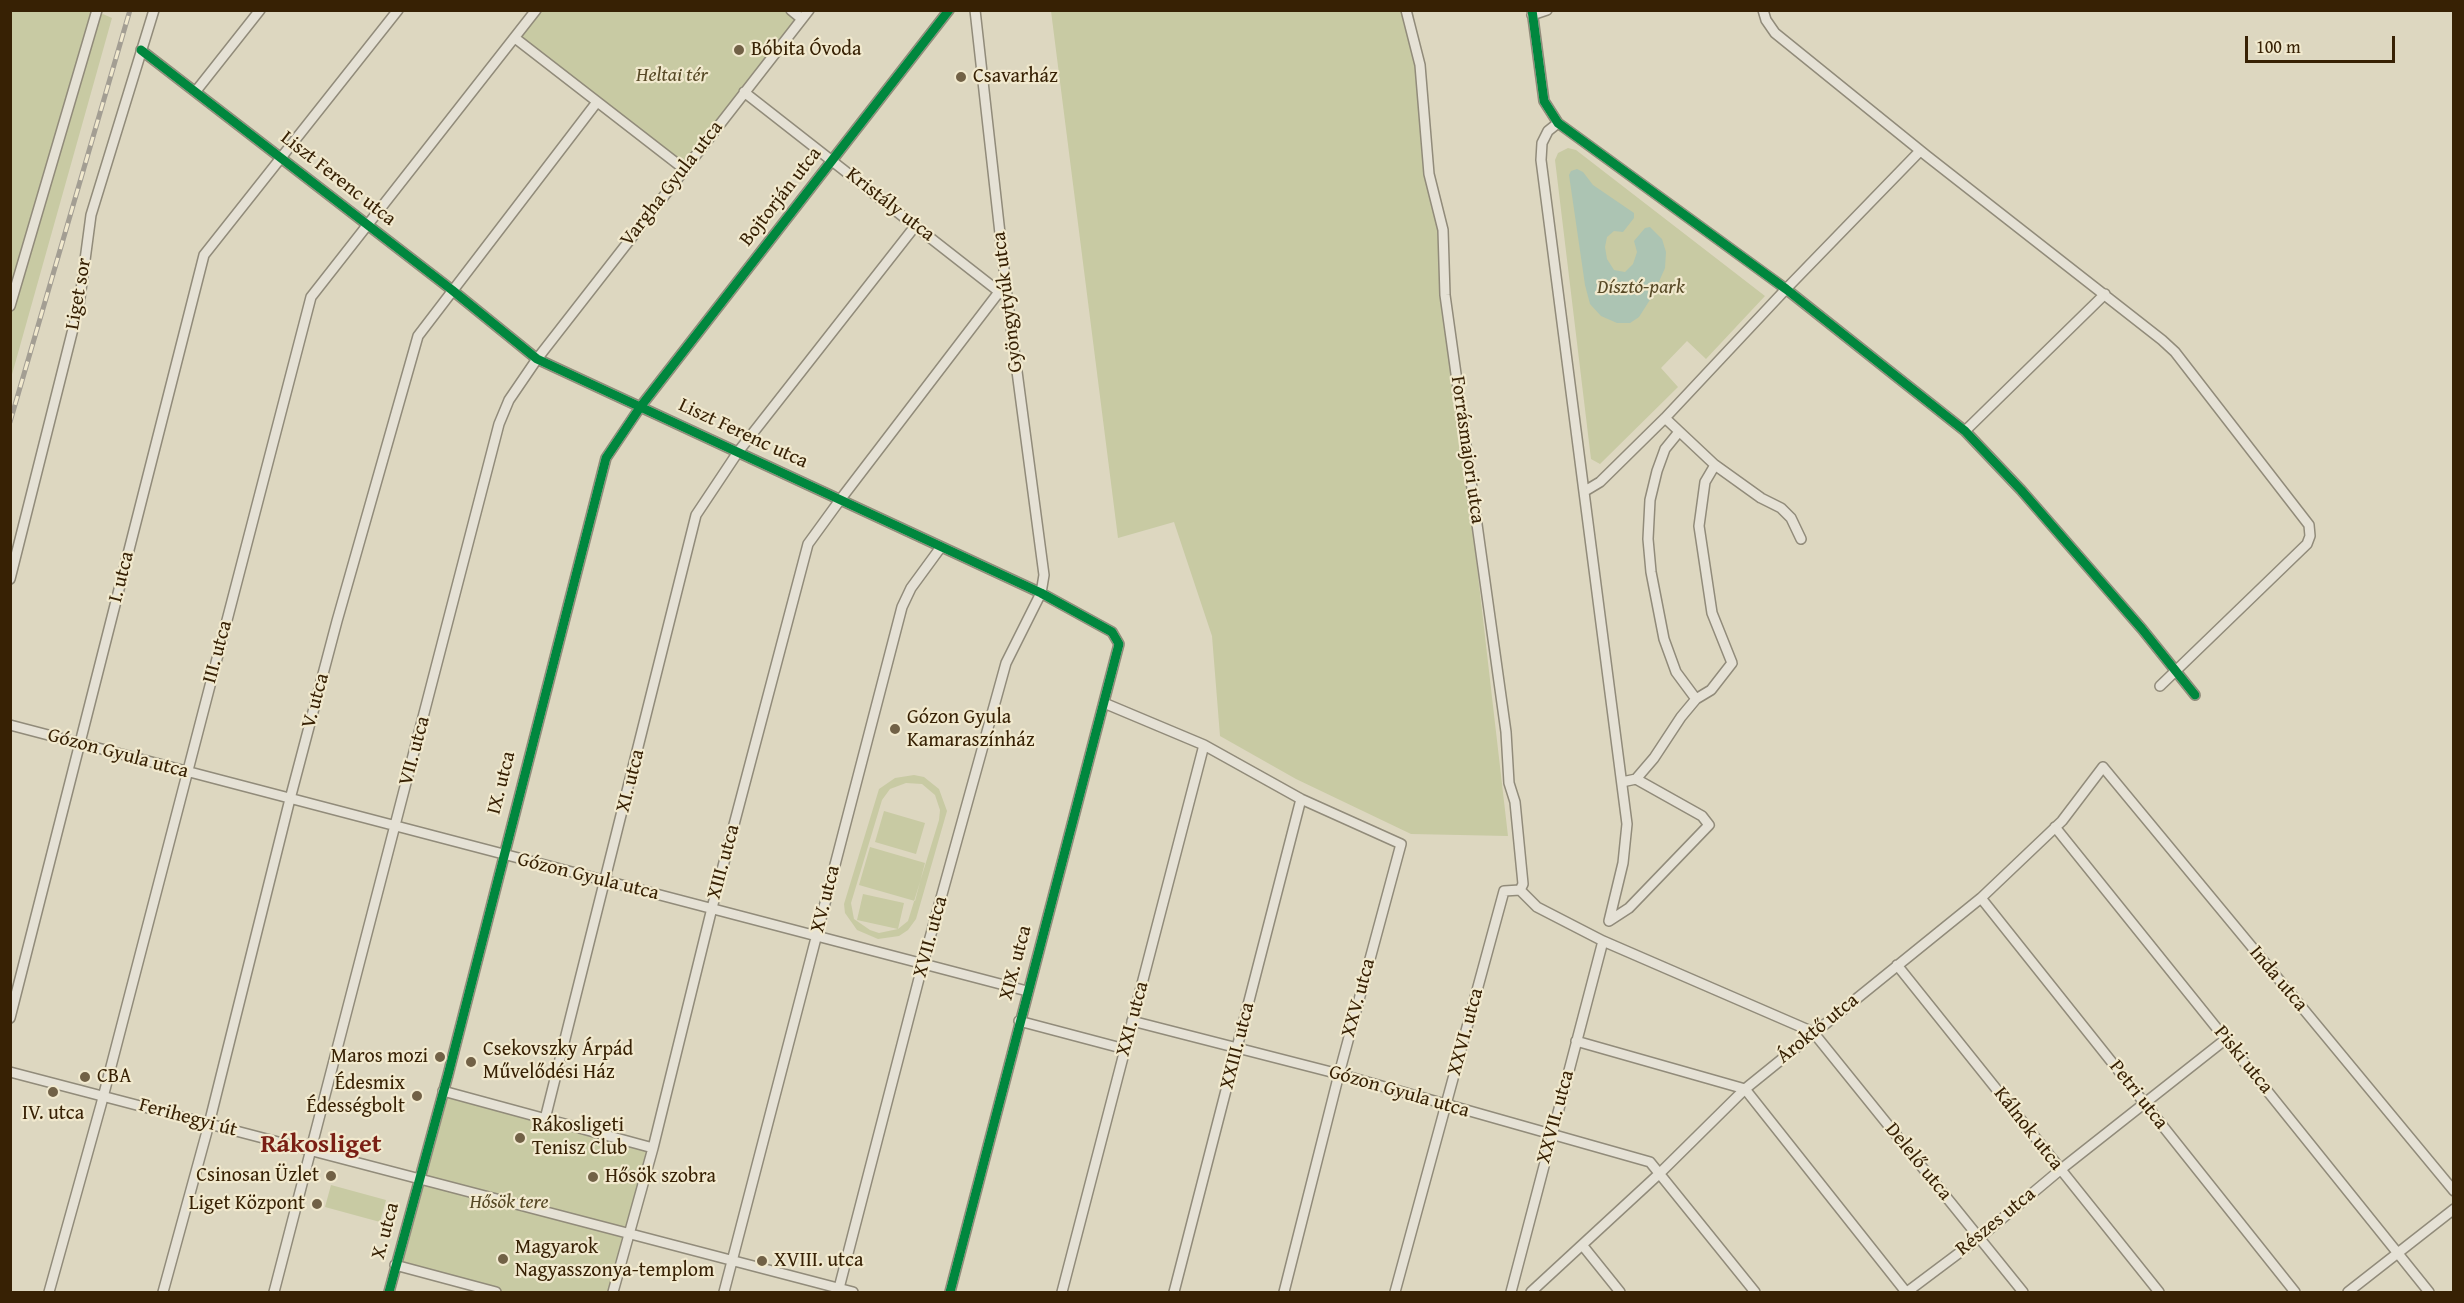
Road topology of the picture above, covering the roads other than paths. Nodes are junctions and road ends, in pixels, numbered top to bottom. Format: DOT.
graph roads {
  1 [pos="97,10"];
  2 [pos="153,10"];
  3 [pos="260,10"];
  4 [pos="398,10"];
  5 [pos="536,10"];
  6 [pos="791,10"];
  7 [pos="809,10"];
  8 [pos="949,10"];
  9 [pos="975,10"];
  10 [pos="1406,10"];
  11 [pos="1547,10"];
  12 [pos="1763,10"];
  13 [pos="1532,13"];
  14 [pos="802,19"];
  15 [pos="515,38"];
  16 [pos="141,50"];
  17 [pos="196,91"];
  18 [pos="744,92"];
  19 [pos="597,102"];
  20 [pos="1558,123"];
  21 [pos="1920,151"];
  22 [pos="281,158"];
  23 [pos="833,161"];
  24 [pos="684,169"];
  25 [pos="366,224"];
  26 [pos="916,225"];
  27 [pos="1786,289"];
  28 [pos="452,290"];
  29 [pos="1003,294"];
  30 [pos="2105,294"];
  31 [pos="10,306"];
  32 [pos="537,358"];
  33 [pos="641,406"];
  34 [pos="1665,418"];
  35 [pos="1965,431"];
  36 [pos="1678,433"];
  37 [pos="738,452"];
  38 [pos="1714,465"];
  39 [pos="1585,491"];
  40 [pos="840,500"];
  41 [pos="1801,539"];
  42 [pos="941,547"];
  43 [pos="10,579"];
  44 [pos="1041,593"];
  45 [pos="1119,644"];
  46 [pos="2175,671"];
  47 [pos="2160,686"];
  48 [pos="2195,695"];
  49 [pos="1696,699"];
  50 [pos="1104,703"];
  51 [pos="10,725"];
  52 [pos="81,744"];
  53 [pos="1204,745"];
  54 [pos="2103,767"];
  55 [pos="186,772"];
  56 [pos="1636,779"];
  57 [pos="1622,782"];
  58 [pos="290,799"];
  59 [pos="1301,799"];
  60 [pos="395,826"];
  61 [pos="2055,827"];
  62 [pos="502,855"];
  63 [pos="606,882"];
  64 [pos="1520,890"];
  65 [pos="1981,898"];
  66 [pos="712,908"];
  67 [pos="817,936"];
  68 [pos="1603,941"];
  69 [pos="923,963"];
  70 [pos="1897,964"];
  71 [pos="1028,991"];
  72 [pos="10,1018"];
  73 [pos="1019,1021"];
  74 [pos="1132,1021"];
  75 [pos="1813,1032"];
  76 [pos="2226,1038"];
  77 [pos="1576,1041"];
  78 [pos="1125,1049"];
  79 [pos="1237,1049"];
  80 [pos="10,1072"];
  81 [pos="1339,1074"];
  82 [pos="1745,1089"];
  83 [pos="443,1091"];
  84 [pos="104,1096"];
  85 [pos="1446,1104"];
  86 [pos="2145,1105"];
  87 [pos="545,1119"];
  88 [pos="209,1124"];
  89 [pos="1550,1135"];
  90 [pos="653,1148"];
  91 [pos="312,1151"];
  92 [pos="2060,1170"];
  93 [pos="1660,1173"];
  94 [pos="419,1179"];
  95 [pos="2454,1191"];
  96 [pos="2454,1209"];
  97 [pos="628,1234"];
  98 [pos="1979,1238"];
  99 [pos="1583,1245"];
  100 [pos="2397,1252"];
  101 [pos="732,1261"];
  102 [pos="395,1265"];
  103 [pos="839,1291"];
  104 [pos="49,1293"];
  105 [pos="163,1293"];
  106 [pos="274,1293"];
  107 [pos="389,1293"];
  108 [pos="496,1293"];
  109 [pos="613,1293"];
  110 [pos="724,1293"];
  111 [pos="853,1293"];
  112 [pos="950,1293"];
  113 [pos="1062,1293"];
  114 [pos="1174,1293"];
  115 [pos="1284,1293"];
  116 [pos="1395,1293"];
  117 [pos="1510,1293"];
  118 [pos="1531,1293"];
  119 [pos="1620,1293"];
  120 [pos="1755,1293"];
  121 [pos="1907,1293"];
  122 [pos="2023,1293"];
  123 [pos="2159,1293"];
  124 [pos="2295,1293"];
  125 [pos="2348,1293"];
  126 [pos="2429,1293"];
  1 -- 31 [label="street"];
  2 -- 16 [label="street, Liget sor"];
  3 -- 17 [label="street"];
  4 -- 22 [label="street, I. utca"];
  5 -- 15 [label="street, III. utca"];
  6 -- 14 [label="street"];
  7 -- 14 [label="street, Vargha Gyula utca"];
  8 -- 23 [label="street, Bojtorján utca"];
  9 -- 29 [label="street, Gyöngytyúk utca"];
  10 -- 64 [label="street, Forrásmajori utca"];
  11 -- 13 [label="street"];
  12 -- 21 [label="street"];
  13 -- 20 [label="street"];
  14 -- 18 [label="street, Vargha Gyula utca"];
  15 -- 19 [label="street"];
  15 -- 25 [label="street, III. utca"];
  16 -- 17 [label="street, Liszt Ferenc utca"];
  16 -- 43 [label="street, Liget sor"];
  17 -- 22 [label="street, Liszt Ferenc utca"];
  18 -- 23 [label="street, Kristály utca"];
  18 -- 24 [label="street, Vargha Gyula utca"];
  19 -- 24 [label="street"];
  19 -- 28 [label="street, V. utca"];
  20 -- 27 [label="street"];
  20 -- 39 [label="street"];
  21 -- 27 [label="street"];
  21 -- 30 [label="street"];
  22 -- 25 [label="street, Liszt Ferenc utca"];
  22 -- 52 [label="street, I. utca"];
  23 -- 26 [label="street, Kristály utca"];
  23 -- 33 [label="street, Bojtorján utca"];
  24 -- 32 [label="street, Vargha Gyula utca"];
  25 -- 28 [label="street, Liszt Ferenc utca"];
  25 -- 55 [label="street, III. utca"];
  26 -- 29 [label="street, Kristály utca"];
  26 -- 37 [label="street, XI. utca"];
  27 -- 34 [label="street"];
  27 -- 35 [label="street"];
  28 -- 32 [label="street, Liszt Ferenc utca"];
  28 -- 58 [label="street, V. utca"];
  29 -- 40 [label="street, XIII. utca"];
  29 -- 44 [label="street, Gyöngytyúk utca"];
  30 -- 35 [label="street"];
  30 -- 46 [label="street"];
  32 -- 33 [label="street, Liszt Ferenc utca"];
  32 -- 60 [label="street, VII. utca"];
  33 -- 37 [label="street, Liszt Ferenc utca"];
  33 -- 62 [label="street, IX. utca"];
  34 -- 36 [label="street"];
  34 -- 39 [label="street"];
  35 -- 46 [label="street"];
  36 -- 38 [label="street"];
  36 -- 49 [label="street"];
  37 -- 40 [label="street, Liszt Ferenc utca"];
  37 -- 63 [label="street, XI. utca"];
  38 -- 41 [label="street"];
  38 -- 49 [label="street"];
  39 -- 57 [label="street"];
  40 -- 42 [label="street, Liszt Ferenc utca"];
  40 -- 66 [label="street, XIII. utca"];
  42 -- 44 [label="street, Liszt Ferenc utca"];
  42 -- 67 [label="street, XV. utca"];
  44 -- 45 [label="street, Liszt Ferenc utca"];
  44 -- 69 [label="street, XVII. utca"];
  45 -- 50 [label="street, XIX. utca"];
  46 -- 47 [label="street"];
  46 -- 48 [label="street"];
  49 -- 56 [label="street"];
  50 -- 53 [label="street"];
  50 -- 71 [label="street, XIX. utca"];
  51 -- 52 [label="street, Gózon Gyula utca"];
  52 -- 55 [label="street, Gózon Gyula utca"];
  52 -- 72 [label="street, I. utca"];
  53 -- 59 [label="street"];
  53 -- 74 [label="street, XXI. utca"];
  54 -- 61 [label="street, Ároktő utca"];
  54 -- 95 [label="street, Inda utca"];
  55 -- 58 [label="street, Gózon Gyula utca"];
  55 -- 84 [label="street, III. utca"];
  56 -- 57 [label="street"];
  56 -- 57 [label="street"];
  58 -- 60 [label="street, Gózon Gyula utca"];
  58 -- 88 [label="street, V. utca"];
  59 -- 79 [label="street, XXIII. utca"];
  59 -- 81 [label="street, XXV. utca"];
  60 -- 62 [label="street, Gózon Gyula utca"];
  60 -- 91 [label="street, VII. utca"];
  61 -- 65 [label="street, Ároktő utca"];
  61 -- 76 [label="street, Piski utca"];
  62 -- 63 [label="street, Gózon Gyula utca"];
  62 -- 83 [label="street, IX. utca"];
  63 -- 66 [label="street, Gózon Gyula utca"];
  63 -- 87 [label="street, XI. utca"];
  64 -- 68 [label="street"];
  64 -- 85 [label="street, XXVI. utca"];
  65 -- 70 [label="street, Ároktő utca"];
  65 -- 86 [label="street, Petri utca"];
  66 -- 67 [label="street, Gózon Gyula utca"];
  66 -- 90 [label="street, XIII. utca"];
  67 -- 69 [label="street, Gózon Gyula utca"];
  67 -- 101 [label="street, XV. utca"];
  68 -- 75 [label="street"];
  68 -- 77 [label="street, XXVII. utca"];
  69 -- 71 [label="street, Gózon Gyula utca"];
  69 -- 103 [label="street, XVII. utca"];
  70 -- 75 [label="street, Ároktő utca"];
  70 -- 92 [label="street, Kálnok utca"];
  71 -- 73 [label="street, XIX. utca"];
  73 -- 78 [label="street"];
  73 -- 112 [label="street, XIX. utca"];
  74 -- 78 [label="street, XXI. utca"];
  74 -- 79 [label="street, Gózon Gyula utca"];
  75 -- 82 [label="street, Ároktő utca"];
  75 -- 98 [label="street, Delelő utca"];
  76 -- 86 [label="street, Részes utca"];
  76 -- 100 [label="street, Piski utca"];
  77 -- 82 [label="street"];
  77 -- 89 [label="street, XXVII. utca"];
  78 -- 113 [label="street, XXI. utca"];
  79 -- 81 [label="street, Gózon Gyula utca"];
  79 -- 114 [label="street, XXIII. utca"];
  80 -- 84 [label="street, Ferihegyi út"];
  81 -- 85 [label="street, Gózon Gyula utca"];
  81 -- 115 [label="street, XXV. utca"];
  82 -- 93 [label="street, Ároktő utca"];
  82 -- 121 [label="street"];
  83 -- 87 [label="street"];
  83 -- 94 [label="street, IX. utca"];
  84 -- 88 [label="street, Ferihegyi út"];
  84 -- 104 [label="street"];
  85 -- 89 [label="street, Gózon Gyula utca"];
  85 -- 116 [label="street, XXVI. utca"];
  86 -- 92 [label="street, Részes utca"];
  86 -- 124 [label="street, Petri utca"];
  87 -- 90 [label="street"];
  88 -- 91 [label="street, Ferihegyi út"];
  88 -- 105 [label="street, V. utca"];
  89 -- 93 [label="street, Gózon Gyula utca"];
  89 -- 117 [label="street, XXVII. utca"];
  90 -- 97 [label="street, XIII. utca"];
  91 -- 94 [label="street, Ferihegyi út"];
  91 -- 106 [label="street, VII. utca"];
  92 -- 98 [label="street, Részes utca"];
  92 -- 123 [label="street, Kálnok utca"];
  93 -- 99 [label="street, Ároktő utca"];
  93 -- 120 [label="street"];
  94 -- 97 [label="street, Ferihegyi út"];
  94 -- 102 [label="street, X. utca"];
  96 -- 100 [label="street"];
  97 -- 101 [label="street, Ferihegyi út"];
  97 -- 109 [label="street, XIII. utca"];
  98 -- 121 [label="street, Részes utca"];
  98 -- 122 [label="street, Delelő utca"];
  99 -- 118 [label="street, Ároktő utca"];
  99 -- 119 [label="street"];
  100 -- 125 [label="street"];
  100 -- 126 [label="street, Piski utca"];
  101 -- 103 [label="street, Ferihegyi út"];
  101 -- 110 [label="street, XV. utca"];
  102 -- 107 [label="street, X. utca"];
  102 -- 108 [label="street"];
  103 -- 111 [label="street, Ferihegyi út"];
}
